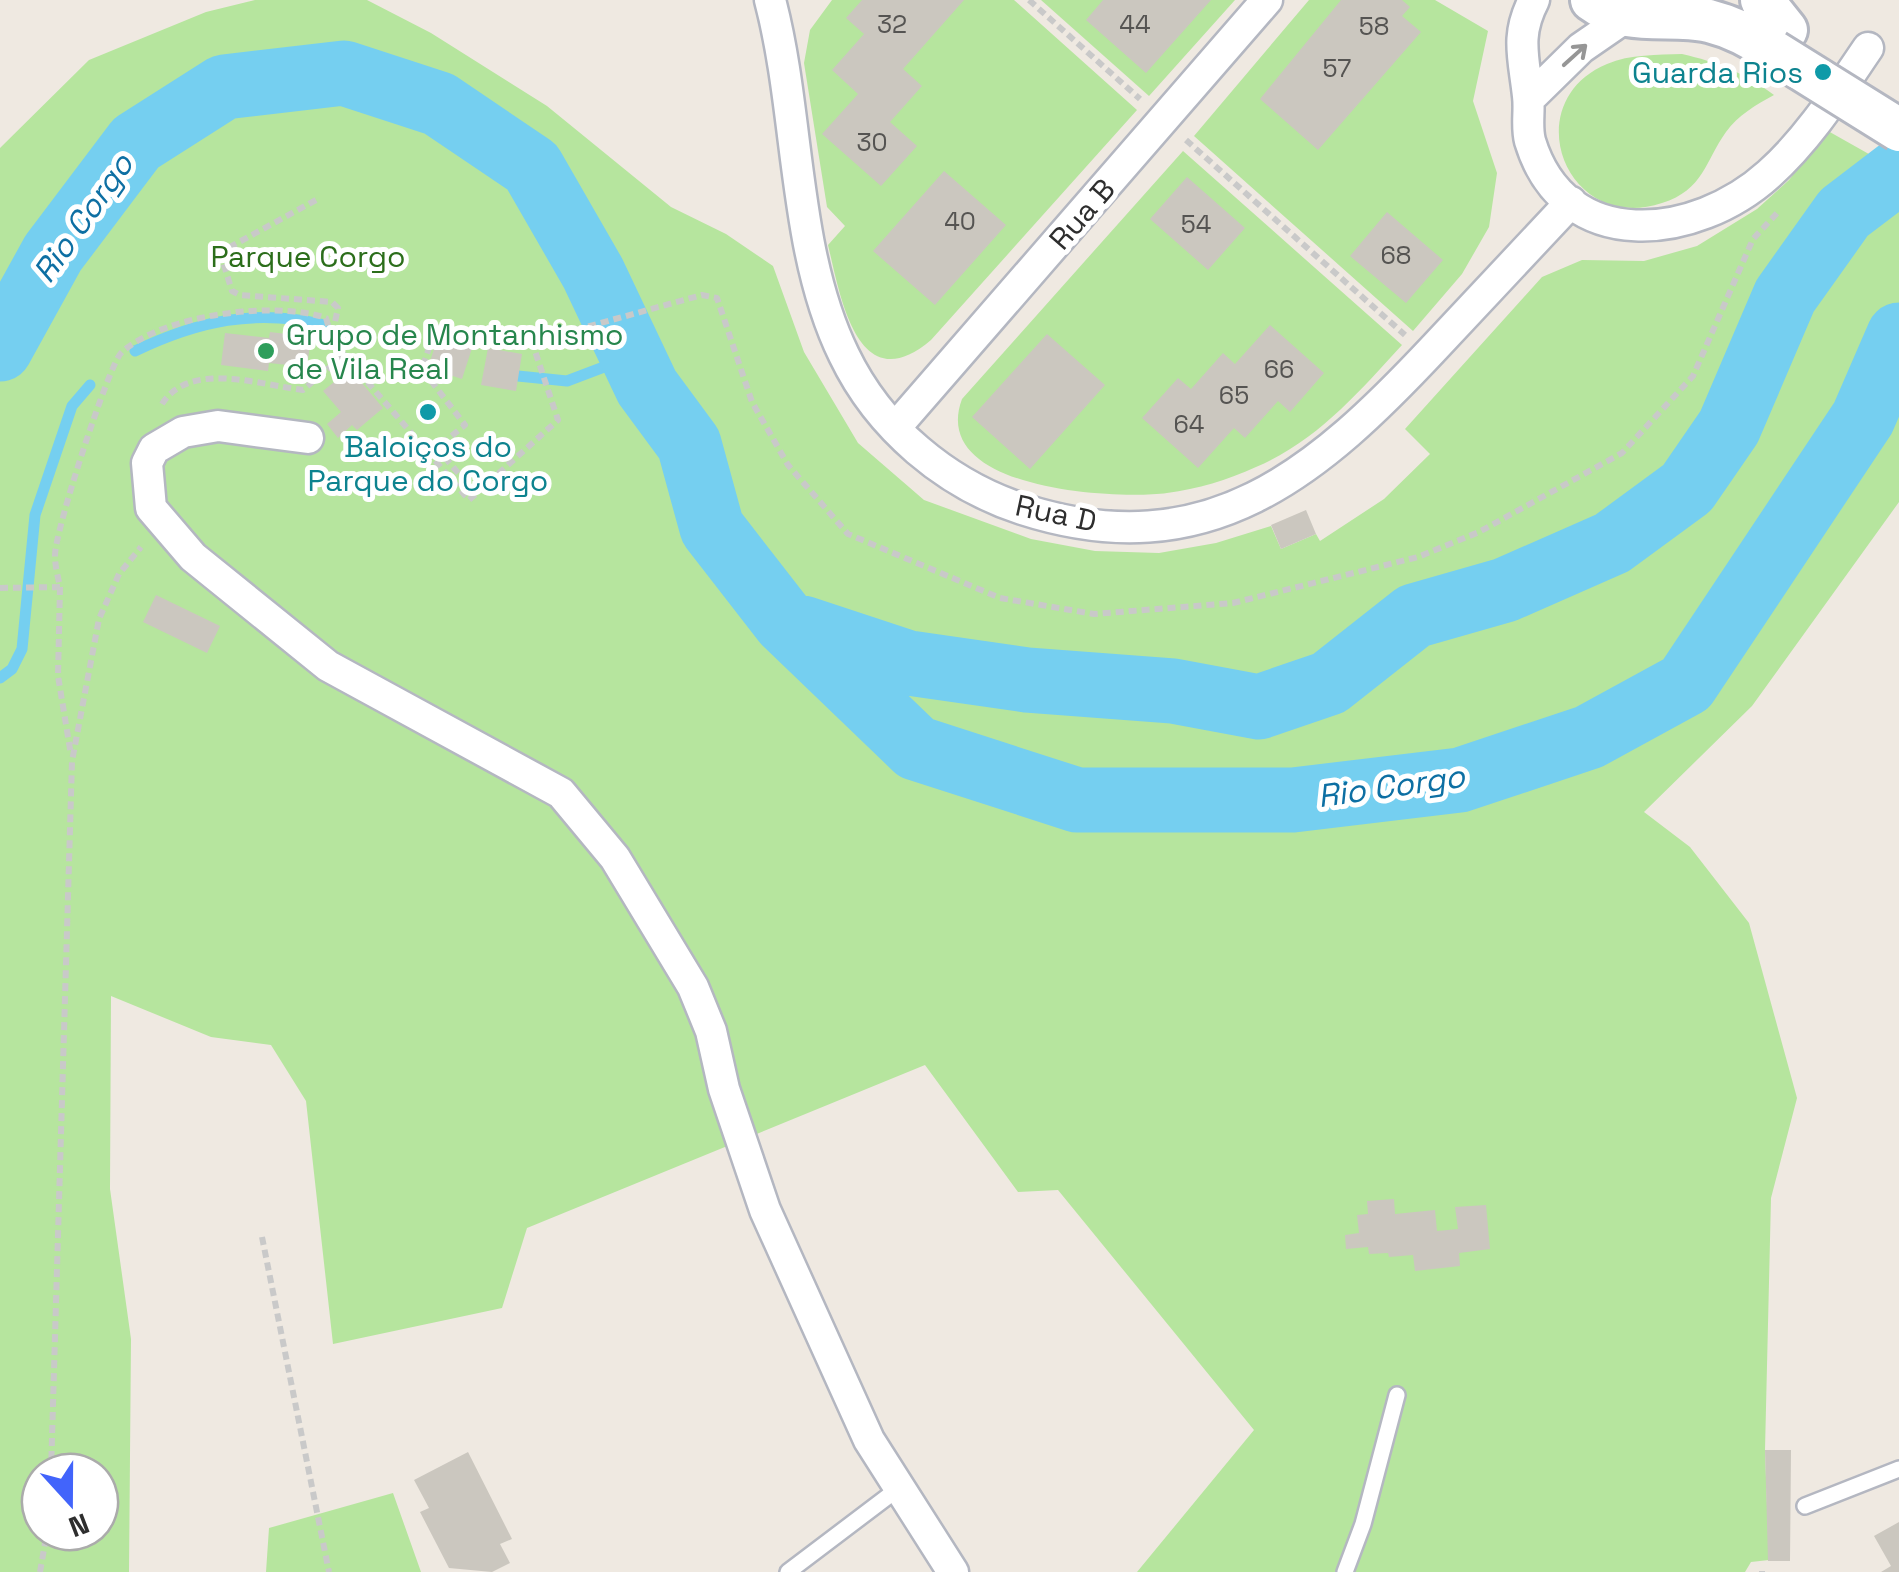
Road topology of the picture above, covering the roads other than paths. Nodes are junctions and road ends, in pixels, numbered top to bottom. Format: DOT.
graph roads {
  1 [pos="1268,0"];
  2 [pos="1534,0"];
  3 [pos="1695,0"];
  4 [pos="778,5"];
  5 [pos="1623,12"];
  6 [pos="1774,27"];
  7 [pos="1868,48"];
  8 [pos="1529,99"];
  9 [pos="1899,100"];
  10 [pos="1899,130"];
  11 [pos="1571,202"];
  12 [pos="895,428"];
  13 [pos="308,438"];
  14 [pos="1397,1395"];
  15 [pos="1899,1469"];
  16 [pos="899,1488"];
  17 [pos="1804,1506"];
  18 [pos="788,1572"];
  19 [pos="952,1572"];
  20 [pos="1345,1572"];
  1 -- 12 [label="street, Rua B"];
  2 -- 8 [label="street"];
  3 -- 5 [label="main road"];
  4 -- 12 [label="street, Rua D"];
  5 -- 6 [label="main road"];
  8 -- 5 [label="street, one-way"];
  6 -- 9 [label="main road"];
  6 -- 10 [label="main road, bridge"];
  7 -- 11 [label="street"];
  8 -- 11 [label="street"];
  11 -- 12 [label="street, Rua D"];
  13 -- 16 [label="street"];
  14 -- 20 [label="lane"];
  15 -- 17 [label="lane"];
  16 -- 18 [label="lane"];
  16 -- 19 [label="street"];
}
